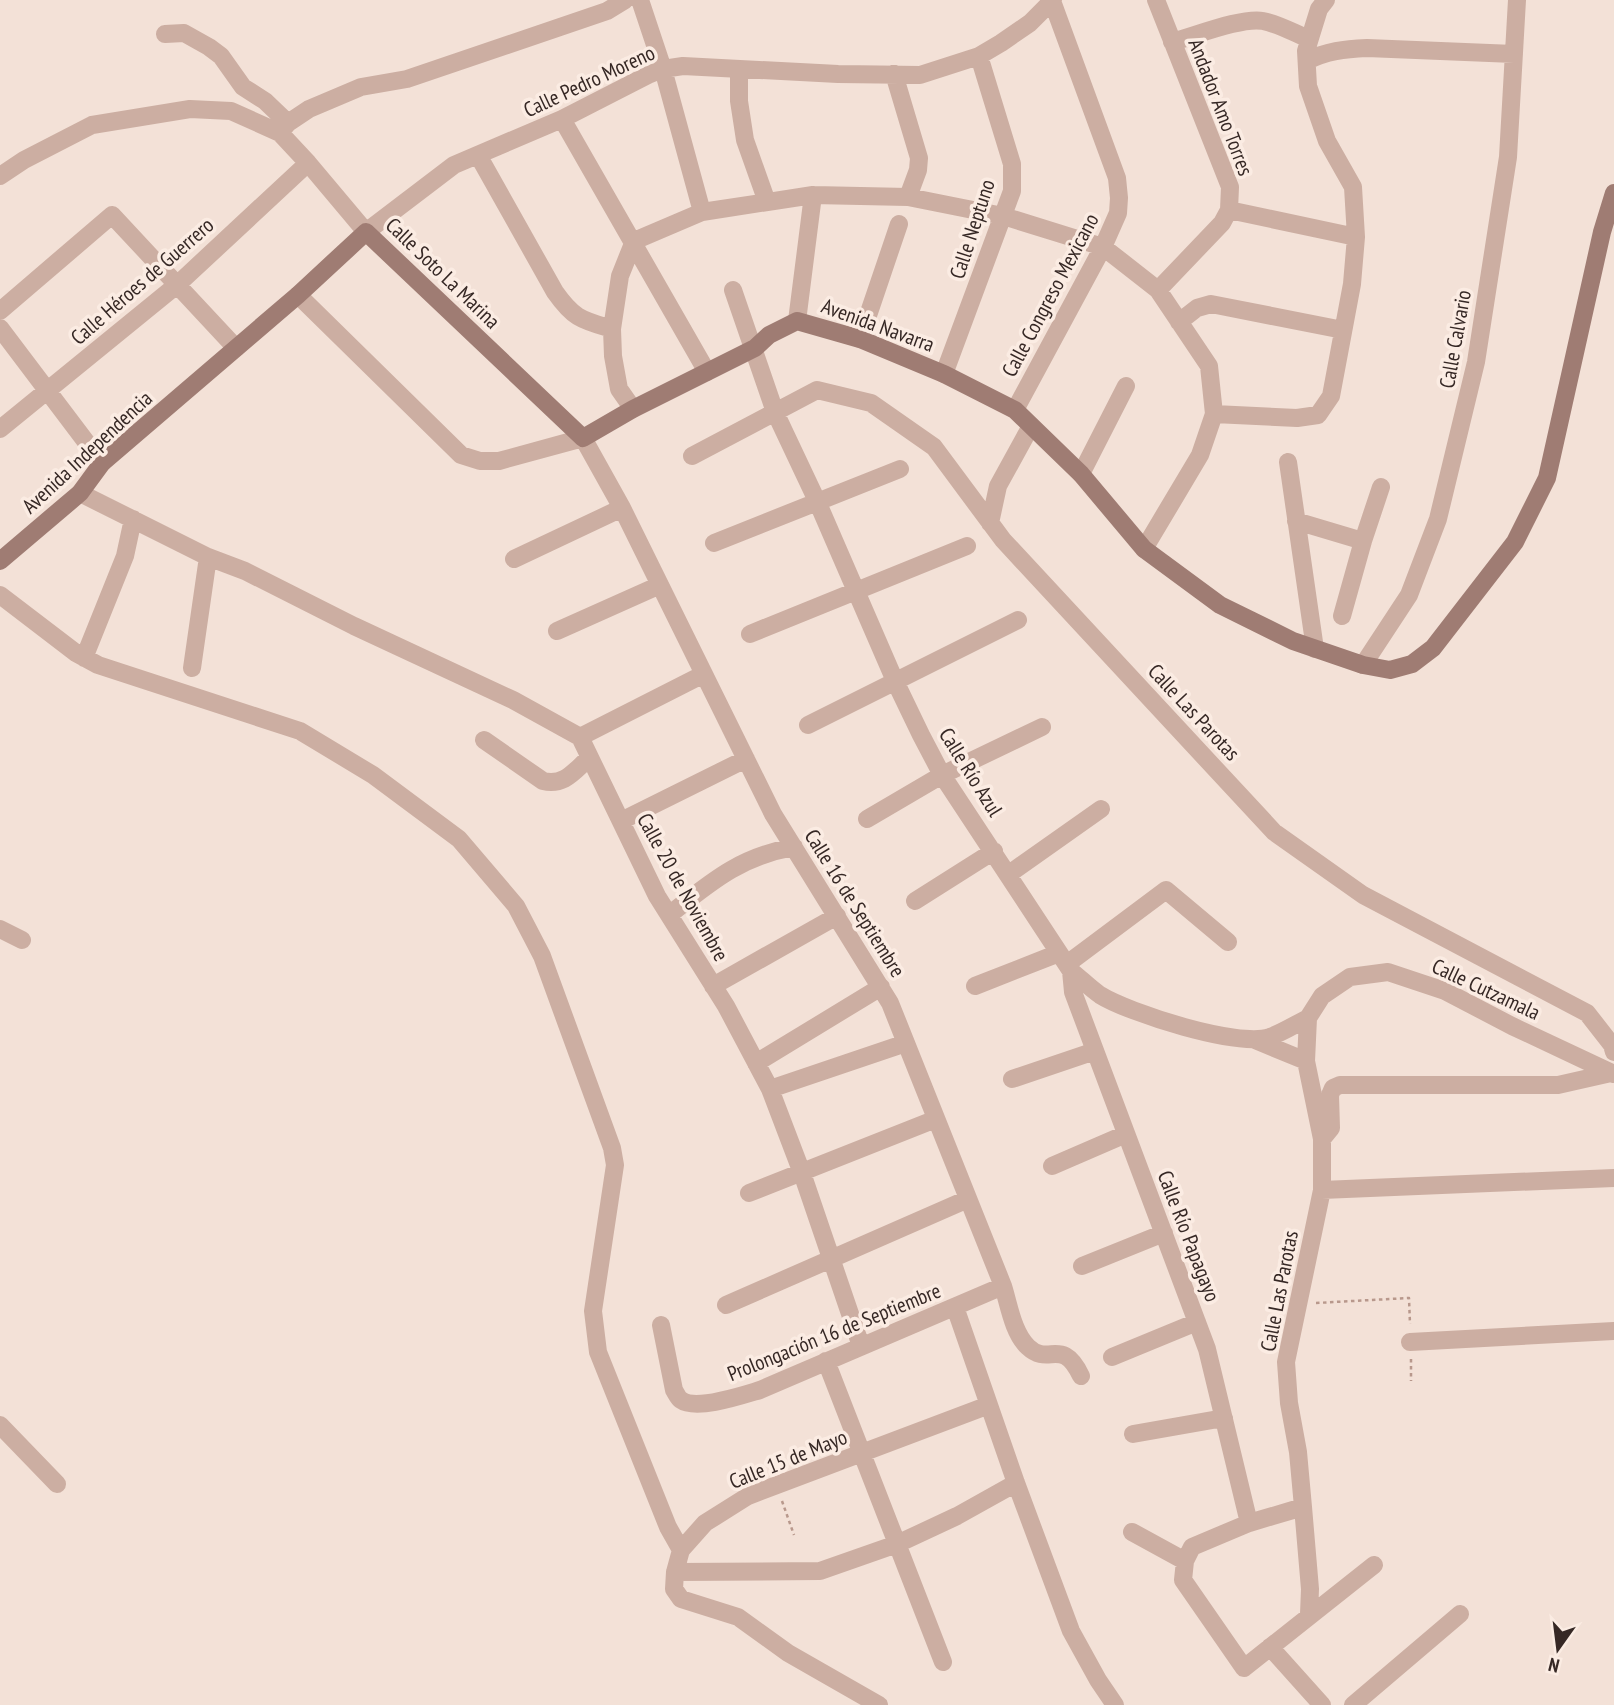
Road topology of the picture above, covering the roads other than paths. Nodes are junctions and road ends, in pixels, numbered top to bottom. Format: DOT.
graph roads {
  1 [pos="625,0"];
  2 [pos="639,0"];
  3 [pos="1156,0"];
  4 [pos="1326,0"];
  5 [pos="1517,0"];
  6 [pos="1052,1"];
  7 [pos="165,34"];
  8 [pos="1309,39"];
  9 [pos="1172,42"];
  10 [pos="1514,54"];
  11 [pos="979,56"];
  12 [pos="1307,61"];
  13 [pos="663,69"];
  14 [pos="739,69"];
  15 [pos="894,74"];
  16 [pos="562,119"];
  17 [pos="284,128"];
  18 [pos="478,155"];
  19 [pos="309,163"];
  20 [pos="0,176"];
  21 [pos="1614,193"];
  22 [pos="813,195"];
  23 [pos="908,197"];
  24 [pos="766,202"];
  25 [pos="1229,209"];
  26 [pos="702,212"];
  27 [pos="1003,216"];
  28 [pos="899,224"];
  29 [pos="366,232"];
  30 [pos="1356,237"];
  31 [pos="634,241"];
  32 [pos="1103,247"];
  33 [pos="178,284"];
  34 [pos="733,290"];
  35 [pos="1158,290"];
  36 [pos="298,295"];
  37 [pos="0,310"];
  38 [pos="797,321"];
  39 [pos="1179,322"];
  40 [pos="0,328"];
  41 [pos="612,329"];
  42 [pos="1343,330"];
  43 [pos="860,339"];
  44 [pos="236,348"];
  45 [pos="755,348"];
  46 [pos="707,372"];
  47 [pos="944,374"];
  48 [pos="1126,386"];
  49 [pos="47,391"];
  50 [pos="633,409"];
  51 [pos="1015,410"];
  52 [pos="775,412"];
  53 [pos="1213,414"];
  54 [pos="1031,426"];
  55 [pos="0,429"];
  56 [pos="583,438"];
  57 [pos="692,456"];
  58 [pos="1288,462"];
  59 [pos="102,463"];
  60 [pos="900,469"];
  61 [pos="1081,474"];
  62 [pos="1381,487"];
  63 [pos="80,493"];
  64 [pos="817,501"];
  65 [pos="622,508"];
  66 [pos="133,519"];
  67 [pos="1296,521"];
  68 [pos="990,523"];
  69 [pos="1363,541"];
  70 [pos="714,543"];
  71 [pos="967,546"];
  72 [pos="1144,549"];
  73 [pos="208,557"];
  74 [pos="514,558"];
  75 [pos="0,561"];
  76 [pos="660,585"];
  77 [pos="855,590"];
  78 [pos="0,595"];
  79 [pos="1342,616"];
  80 [pos="1018,620"];
  81 [pos="557,631"];
  82 [pos="750,634"];
  83 [pos="1315,649"];
  84 [pos="84,658"];
  85 [pos="1363,665"];
  86 [pos="192,668"];
  87 [pos="704,674"];
  88 [pos="895,681"];
  89 [pos="808,725"];
  90 [pos="1042,727"];
  91 [pos="580,737"];
  92 [pos="484,740"];
  93 [pos="589,758"];
  94 [pos="746,759"];
  95 [pos="943,775"];
  96 [pos="1101,809"];
  97 [pos="867,818"];
  98 [pos="621,821"];
  99 [pos="794,847"];
  100 [pos="994,851"];
  101 [pos="1009,874"];
  102 [pos="915,901"];
  103 [pos="669,915"];
  104 [pos="837,916"];
  105 [pos="0,929"];
  106 [pos="22,940"];
  107 [pos="1228,942"];
  108 [pos="1066,963"];
  109 [pos="713,986"];
  110 [pos="975,986"];
  111 [pos="881,988"];
  112 [pos="1308,1018"];
  113 [pos="1252,1039"];
  114 [pos="906,1043"];
  115 [pos="1095,1051"];
  116 [pos="1614,1052"];
  117 [pos="1306,1061"];
  118 [pos="757,1063"];
  119 [pos="1613,1073"];
  120 [pos="1012,1079"];
  121 [pos="770,1089"];
  122 [pos="936,1119"];
  123 [pos="1126,1134"];
  124 [pos="1322,1139"];
  125 [pos="1052,1166"];
  126 [pos="802,1173"];
  127 [pos="1614,1178"];
  128 [pos="1322,1190"];
  129 [pos="749,1193"];
  130 [pos="968,1199"];
  131 [pos="1164,1233"];
  132 [pos="831,1259"];
  133 [pos="1082,1266"];
  134 [pos="1003,1286"];
  135 [pos="726,1305"];
  136 [pos="955,1307"];
  137 [pos="1197,1322"];
  138 [pos="661,1325"];
  139 [pos="1614,1331"];
  140 [pos="1410,1342"];
  141 [pos="861,1346"];
  142 [pos="1112,1357"];
  143 [pos="826,1362"];
  144 [pos="1081,1376"];
  145 [pos="989,1405"];
  146 [pos="1224,1418"];
  147 [pos="0,1425"];
  148 [pos="1133,1434"];
  149 [pos="862,1453"];
  150 [pos="1016,1483"];
  151 [pos="57,1485"];
  152 [pos="1303,1507"];
  153 [pos="1249,1523"];
  154 [pos="1132,1532"];
  155 [pos="897,1545"];
  156 [pos="681,1550"];
  157 [pos="1185,1561"];
  158 [pos="1374,1565"];
  159 [pos="676,1572"];
  160 [pos="1309,1614"];
  161 [pos="1461,1614"];
  162 [pos="1270,1647"];
  163 [pos="943,1662"];
  164 [pos="879,1705"];
  165 [pos="1115,1705"];
  166 [pos="1322,1705"];
  167 [pos="1353,1705"];
  1 -- 17 [label="street"];
  2 -- 13 [label="street"];
  3 -- 9 [label="street, Andador Amo Torres"];
  4 -- 8 [label="street"];
  5 -- 10 [label="street, Calle Calvario"];
  6 -- 11 [label="street, Calle Pedro Moreno"];
  6 -- 32 [label="street, Calle Congreso Mexicano"];
  7 -- 17 [label="street, Calle Soto La Marina"];
  8 -- 9 [label="street"];
  8 -- 12 [label="street"];
  9 -- 25 [label="street, Andador Amo Torres"];
  10 -- 12 [label="street"];
  10 -- 85 [label="street, Calle Calvario"];
  11 -- 15 [label="street, Calle Pedro Moreno"];
  11 -- 27 [label="street, Calle Neptuno"];
  12 -- 30 [label="street"];
  13 -- 14 [label="street, Calle Pedro Moreno"];
  13 -- 16 [label="street, Calle Pedro Moreno"];
  13 -- 26 [label="street"];
  14 -- 15 [label="street, Calle Pedro Moreno"];
  14 -- 24 [label="street"];
  15 -- 23 [label="street"];
  16 -- 18 [label="street, Calle Pedro Moreno"];
  16 -- 31 [label="street"];
  17 -- 19 [label="street, Calle Soto La Marina"];
  17 -- 20 [label="street"];
  18 -- 29 [label="street, Calle Pedro Moreno"];
  18 -- 41 [label="street"];
  19 -- 29 [label="street, Calle Soto La Marina"];
  19 -- 33 [label="street, Calle Héroes de Guerrero"];
  21 -- 85 [label="street, Avenida Navarra"];
  22 -- 23 [label="street"];
  22 -- 24 [label="street"];
  22 -- 38 [label="street"];
  23 -- 27 [label="street"];
  24 -- 26 [label="street"];
  25 -- 30 [label="street"];
  25 -- 35 [label="street, Andador Amo Torres"];
  26 -- 31 [label="street"];
  27 -- 32 [label="street"];
  27 -- 47 [label="street, Calle Neptuno"];
  28 -- 43 [label="street"];
  29 -- 36 [label="street, Calle Pedro Moreno"];
  29 -- 56 [label="street, Calle Soto La Marina"];
  30 -- 42 [label="street"];
  31 -- 41 [label="street"];
  31 -- 46 [label="street"];
  32 -- 35 [label="street"];
  32 -- 51 [label="street, Calle Congreso Mexicano"];
  33 -- 37 [label="street"];
  33 -- 44 [label="street"];
  33 -- 49 [label="street, Calle Héroes de Guerrero"];
  34 -- 45 [label="street, Calle Río Azul"];
  35 -- 39 [label="street"];
  36 -- 44 [label="street, Calle Pedro Moreno"];
  36 -- 56 [label="street"];
  38 -- 43 [label="street, Avenida Navarra"];
  38 -- 45 [label="street, Avenida Navarra"];
  39 -- 42 [label="street"];
  39 -- 53 [label="street"];
  40 -- 49 [label="street"];
  41 -- 50 [label="street"];
  42 -- 53 [label="street"];
  43 -- 47 [label="street, Avenida Navarra"];
  44 -- 59 [label="street, Avenida Independencia"];
  45 -- 46 [label="street, Avenida Navarra"];
  45 -- 52 [label="street, Calle Río Azul"];
  46 -- 50 [label="street, Avenida Navarra"];
  47 -- 51 [label="street, Avenida Navarra"];
  48 -- 61 [label="street"];
  49 -- 55 [label="street, Calle Héroes de Guerrero"];
  49 -- 59 [label="street"];
  50 -- 56 [label="street"];
  51 -- 54 [label="street, Avenida Navarra"];
  52 -- 57 [label="street, Calle Las Parotas"];
  52 -- 64 [label="street, Calle Río Azul"];
  52 -- 68 [label="street, Calle Las Parotas"];
  53 -- 72 [label="street"];
  54 -- 61 [label="street, Avenida Navarra"];
  54 -- 68 [label="street"];
  56 -- 65 [label="street, Calle 16 de Septiembre"];
  58 -- 67 [label="street"];
  59 -- 63 [label="street, Avenida Independencia"];
  60 -- 64 [label="street"];
  61 -- 72 [label="street, Avenida Navarra"];
  62 -- 69 [label="street"];
  63 -- 66 [label="street"];
  63 -- 75 [label="street, Avenida Independencia"];
  64 -- 70 [label="street"];
  64 -- 77 [label="street, Calle Río Azul"];
  65 -- 74 [label="street"];
  65 -- 76 [label="street, Calle 16 de Septiembre"];
  66 -- 73 [label="street"];
  66 -- 84 [label="street"];
  67 -- 69 [label="street"];
  67 -- 83 [label="street"];
  68 -- 116 [label="street, Calle Las Parotas"];
  69 -- 79 [label="street"];
  71 -- 77 [label="street"];
  72 -- 83 [label="street, Avenida Navarra"];
  73 -- 86 [label="street"];
  73 -- 91 [label="street"];
  76 -- 81 [label="street"];
  76 -- 87 [label="street, Calle 16 de Septiembre"];
  77 -- 82 [label="street"];
  77 -- 88 [label="street, Calle Río Azul"];
  78 -- 84 [label="street"];
  80 -- 88 [label="street"];
  83 -- 85 [label="street, Avenida Navarra"];
  84 -- 156 [label="street"];
  87 -- 91 [label="street"];
  87 -- 94 [label="street, Calle 16 de Septiembre"];
  88 -- 89 [label="street"];
  88 -- 95 [label="street, Calle Río Azul"];
  90 -- 95 [label="street"];
  91 -- 93 [label="street, Calle 20 de Noviembre"];
  92 -- 93 [label="street"];
  93 -- 98 [label="street, Calle 20 de Noviembre"];
  94 -- 98 [label="street"];
  94 -- 99 [label="street, Calle 16 de Septiembre"];
  95 -- 97 [label="street"];
  95 -- 100 [label="street, Calle Río Azul"];
  96 -- 101 [label="street"];
  98 -- 103 [label="street, Calle 20 de Noviembre"];
  99 -- 103 [label="street"];
  99 -- 104 [label="street, Calle 16 de Septiembre"];
  100 -- 101 [label="street, Calle Río Azul"];
  100 -- 102 [label="street"];
  101 -- 108 [label="street, Calle Río Azul"];
  103 -- 109 [label="street, Calle 20 de Noviembre"];
  104 -- 109 [label="street"];
  104 -- 111 [label="street, Calle 16 de Septiembre"];
  105 -- 106 [label="street"];
  107 -- 108 [label="street"];
  108 -- 110 [label="street"];
  108 -- 113 [label="street, Calle Río Azul"];
  108 -- 115 [label="street, Calle Río Papagayo"];
  109 -- 118 [label="street, Calle 20 de Noviembre"];
  111 -- 114 [label="street, Calle 16 de Septiembre"];
  111 -- 118 [label="street"];
  112 -- 113 [label="street, Calle Río Azul"];
  112 -- 117 [label="street, Calle Las Parotas"];
  112 -- 119 [label="street, Calle Cutzamala"];
  113 -- 117 [label="street"];
  114 -- 121 [label="street"];
  114 -- 122 [label="street, Calle 16 de Septiembre"];
  115 -- 120 [label="street"];
  115 -- 123 [label="street, Calle Río Papagayo"];
  117 -- 124 [label="street, Calle Las Parotas"];
  118 -- 121 [label="street, Calle 20 de Noviembre"];
  119 -- 124 [label="street"];
  121 -- 126 [label="street, Calle 20 de Noviembre"];
  122 -- 126 [label="street"];
  122 -- 130 [label="street, Calle 16 de Septiembre"];
  123 -- 125 [label="street"];
  123 -- 131 [label="street, Calle Río Papagayo"];
  124 -- 128 [label="street, Calle Las Parotas"];
  126 -- 129 [label="street"];
  126 -- 132 [label="street, Calle 20 de Noviembre"];
  127 -- 128 [label="street"];
  128 -- 152 [label="street, Calle Las Parotas"];
  130 -- 132 [label="street"];
  130 -- 134 [label="street, Calle 16 de Septiembre"];
  131 -- 133 [label="street"];
  131 -- 137 [label="street, Calle Río Papagayo"];
  132 -- 135 [label="street"];
  132 -- 141 [label="street, Calle 20 de Noviembre"];
  134 -- 136 [label="street, Prolongación 16 de Septiembre"];
  134 -- 144 [label="street, Calle 16 de Septiembre"];
  136 -- 141 [label="street, Prolongación 16 de Septiembre"];
  136 -- 145 [label="street"];
  137 -- 142 [label="street"];
  137 -- 146 [label="street, Calle Río Papagayo"];
  138 -- 143 [label="street, Prolongación 16 de Septiembre"];
  139 -- 140 [label="street"];
  141 -- 143 [label="street, Prolongación 16 de Septiembre"];
  143 -- 149 [label="street"];
  145 -- 149 [label="street, Calle 15 de Mayo"];
  145 -- 150 [label="street"];
  146 -- 148 [label="street"];
  146 -- 153 [label="street, Calle Río Papagayo"];
  147 -- 151 [label="street"];
  149 -- 155 [label="street"];
  149 -- 156 [label="street, Calle 15 de Mayo"];
  150 -- 155 [label="street"];
  150 -- 165 [label="street"];
  152 -- 153 [label="street"];
  152 -- 160 [label="street, Calle Las Parotas"];
  153 -- 157 [label="street"];
  154 -- 157 [label="street"];
  155 -- 159 [label="street"];
  155 -- 163 [label="street"];
  156 -- 159 [label="street, Calle 15 de Mayo"];
  157 -- 162 [label="street"];
  158 -- 160 [label="street"];
  159 -- 164 [label="street"];
  160 -- 162 [label="street"];
  161 -- 167 [label="street"];
  162 -- 166 [label="street"];
}
